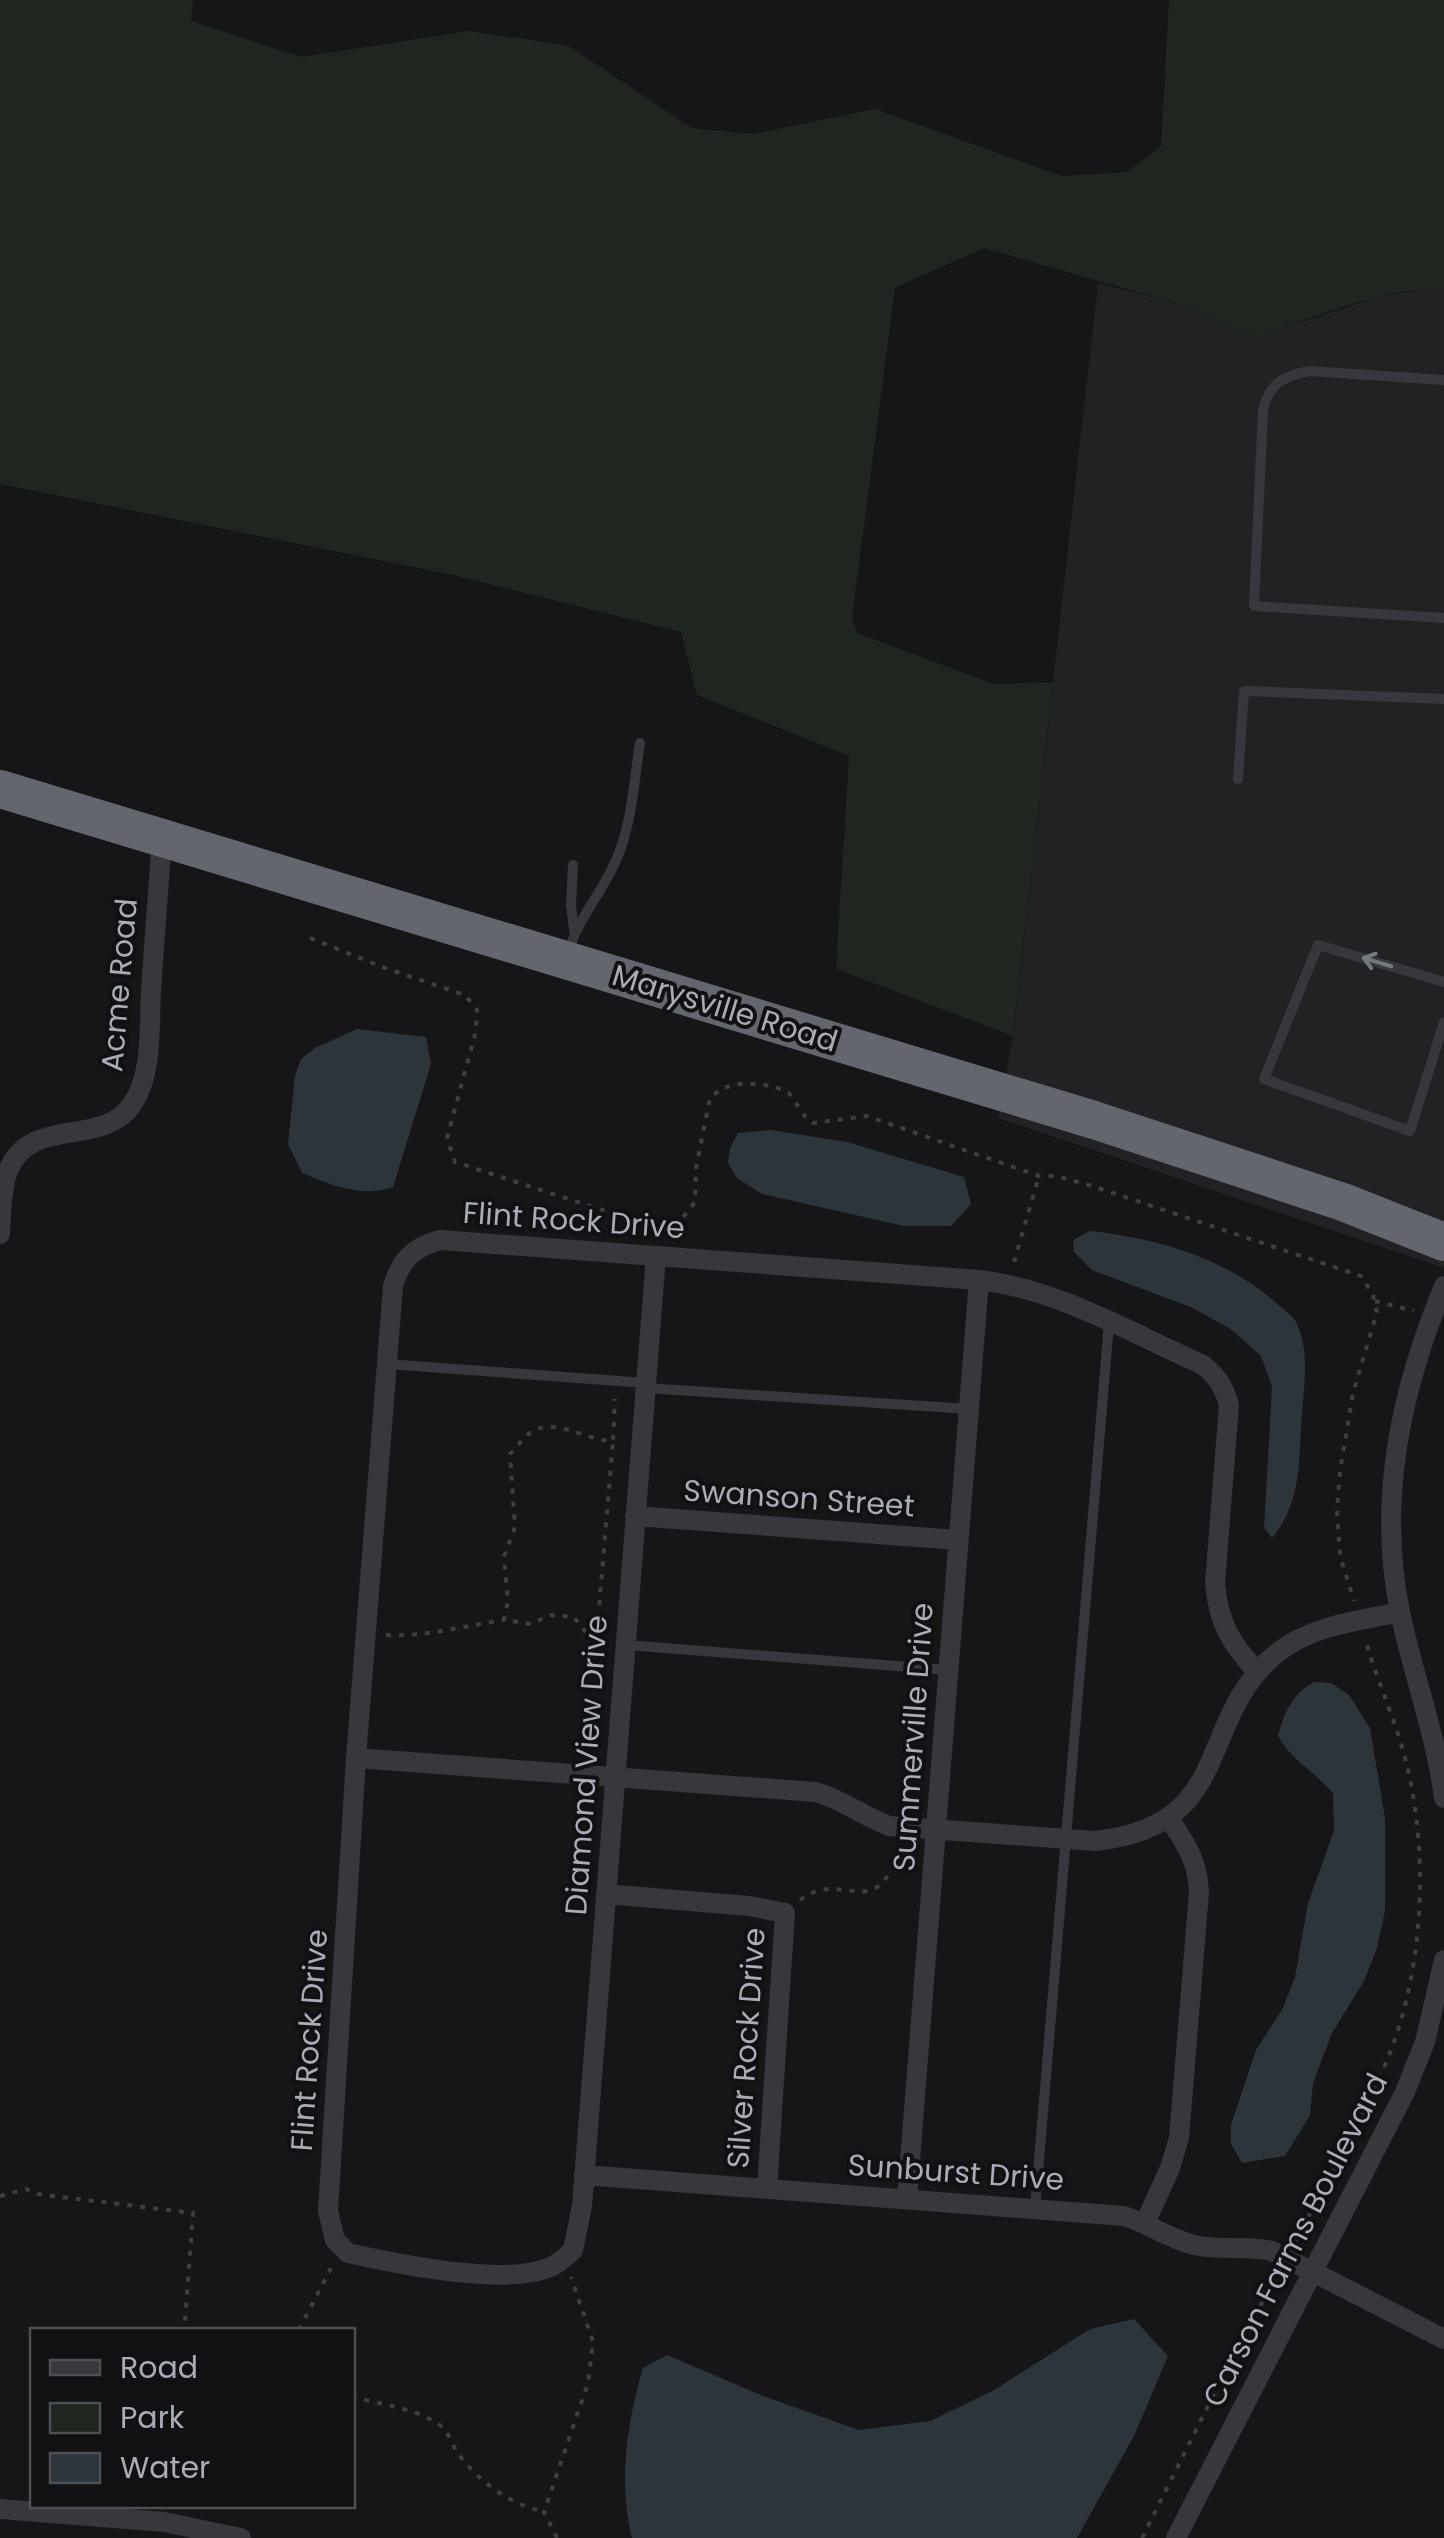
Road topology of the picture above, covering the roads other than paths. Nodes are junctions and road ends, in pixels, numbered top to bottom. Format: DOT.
graph roads {
  1 [pos="1444,380"];
  2 [pos="1444,618"];
  3 [pos="1444,699"];
  4 [pos="640,743"];
  5 [pos="1238,780"];
  6 [pos="0,789"];
  7 [pos="162,837"];
  8 [pos="573,866"];
  9 [pos="570,945"];
  10 [pos="1440,981"];
  11 [pos="1444,1022"];
  12 [pos="0,1234"];
  13 [pos="1444,1242"];
  14 [pos="656,1256"];
  15 [pos="979,1280"];
  16 [pos="1444,1286"];
  17 [pos="1109,1323"];
  18 [pos="387,1364"];
  19 [pos="645,1386"];
  20 [pos="969,1409"];
  21 [pos="635,1516"];
  22 [pos="958,1540"];
  23 [pos="1400,1612"];
  24 [pos="626,1645"];
  25 [pos="948,1670"];
  26 [pos="1258,1672"];
  27 [pos="356,1758"];
  28 [pos="615,1777"];
  29 [pos="1444,1798"];
  30 [pos="1168,1818"];
  31 [pos="936,1830"];
  32 [pos="1068,1839"];
  33 [pos="606,1894"];
  34 [pos="1444,1960"];
  35 [pos="584,2175"];
  36 [pos="768,2188"];
  37 [pos="907,2199"];
  38 [pos="1035,2208"];
  39 [pos="1146,2223"];
  40 [pos="557,2263"];
  41 [pos="1313,2273"];
  42 [pos="1444,2339"];
  43 [pos="0,2510"];
  44 [pos="241,2538"];
  45 [pos="1176,2538"];
  1 -- 2 [label="lane"];
  3 -- 5 [label="lane"];
  4 -- 9 [label="lane"];
  6 -- 7 [label="highway, Marysville Road"];
  7 -- 9 [label="highway, Marysville Road"];
  7 -- 12 [label="street, Acme Road"];
  8 -- 9 [label="lane"];
  9 -- 13 [label="highway, Marysville Road"];
  10 -- 11 [label="lane, one-way"];
  14 -- 15 [label="street, Flint Rock Drive"];
  14 -- 18 [label="street, Flint Rock Drive"];
  14 -- 19 [label="street, Diamond View Drive"];
  15 -- 17 [label="street, Flint Rock Drive"];
  15 -- 20 [label="street, Summerville Drive"];
  16 -- 23 [label="street"];
  17 -- 26 [label="street, Flint Rock Drive"];
  17 -- 32 [label="lane"];
  18 -- 19 [label="lane"];
  18 -- 27 [label="street, Flint Rock Drive"];
  19 -- 20 [label="lane"];
  19 -- 21 [label="street, Diamond View Drive"];
  20 -- 22 [label="street, Summerville Drive"];
  21 -- 22 [label="street, Swanson Street"];
  21 -- 24 [label="street, Diamond View Drive"];
  22 -- 25 [label="street, Summerville Drive"];
  23 -- 26 [label="street"];
  23 -- 29 [label="street"];
  24 -- 25 [label="lane"];
  24 -- 28 [label="street, Diamond View Drive"];
  25 -- 31 [label="street, Summerville Drive"];
  26 -- 30 [label="street"];
  27 -- 28 [label="street"];
  27 -- 40 [label="street, Flint Rock Drive"];
  28 -- 31 [label="street"];
  28 -- 33 [label="street, Diamond View Drive"];
  30 -- 32 [label="street"];
  30 -- 39 [label="street"];
  31 -- 32 [label="street"];
  31 -- 37 [label="street, Summerville Drive"];
  32 -- 38 [label="lane"];
  33 -- 35 [label="street, Diamond View Drive"];
  33 -- 36 [label="street, Silver Rock Drive"];
  34 -- 41 [label="street, Carson Farms Boulevard"];
  35 -- 36 [label="street, Sunburst Drive"];
  35 -- 40 [label="street, Diamond View Drive"];
  36 -- 37 [label="street, Sunburst Drive"];
  37 -- 38 [label="street, Sunburst Drive"];
  38 -- 39 [label="street, Sunburst Drive"];
  39 -- 41 [label="street, Sunburst Drive"];
  41 -- 42 [label="street, Sunburst Drive"];
  41 -- 45 [label="street, Carson Farms Boulevard"];
  43 -- 44 [label="street"];
}
